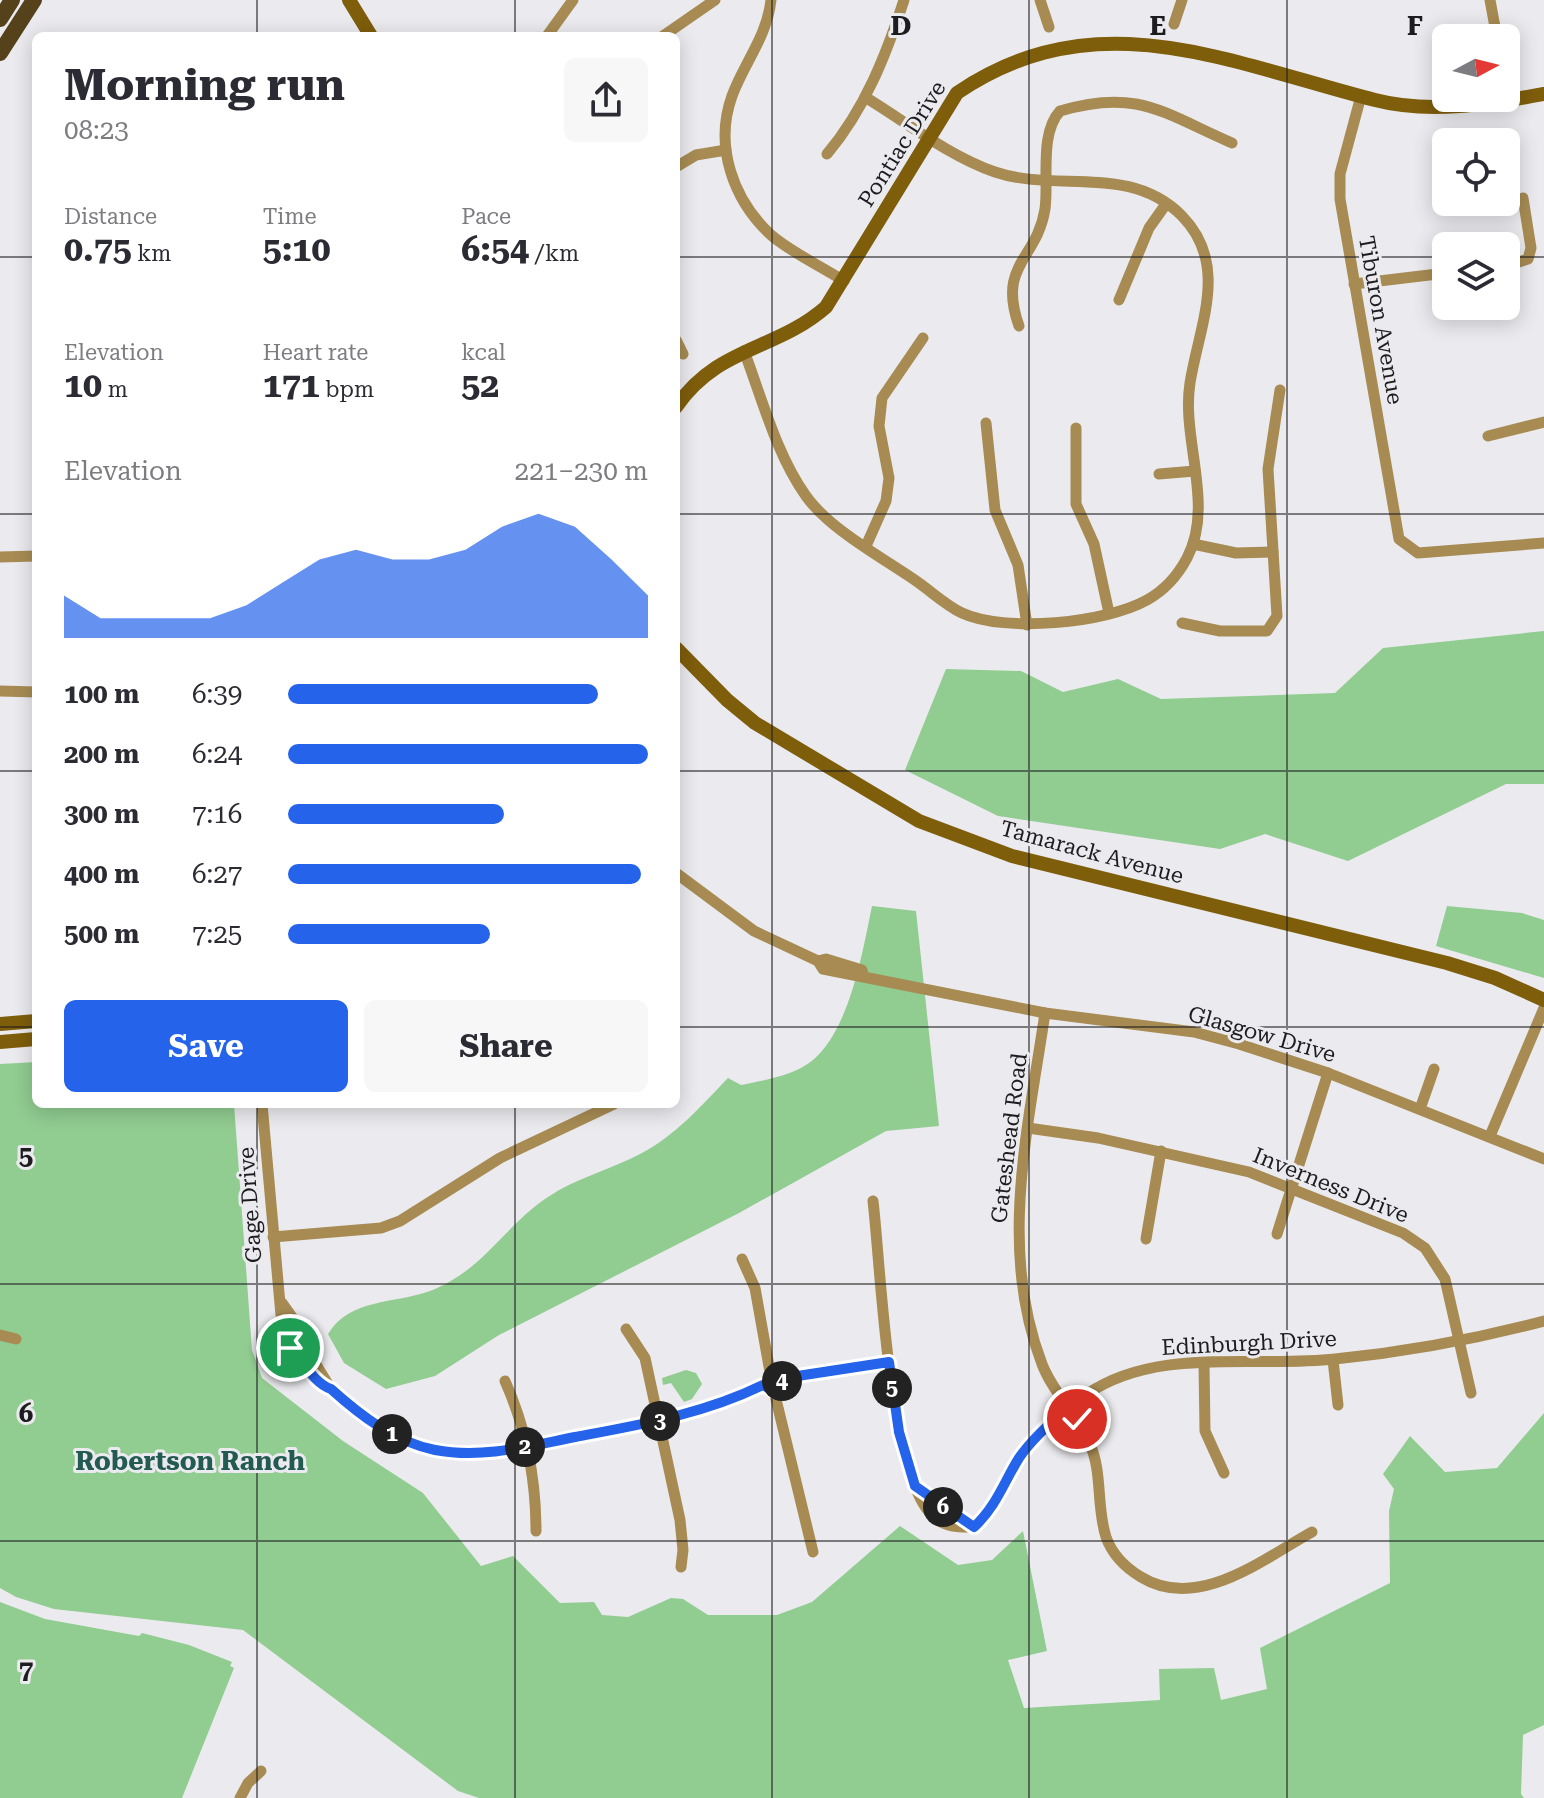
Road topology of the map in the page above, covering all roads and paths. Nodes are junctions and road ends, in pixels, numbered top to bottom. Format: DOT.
graph roads {
  1 [pos="12,0"];
  2 [pos="34,0"];
  3 [pos="349,0"];
  4 [pos="573,0"];
  5 [pos="715,0"];
  6 [pos="771,0"];
  7 [pos="904,0"];
  8 [pos="1040,0"];
  9 [pos="1182,0"];
  10 [pos="1490,0"];
  11 [pos="0,19"];
  12 [pos="1494,24"];
  13 [pos="1175,25"];
  14 [pos="1049,28"];
  15 [pos="369,32"];
  16 [pos="550,32"];
  17 [pos="669,32"];
  18 [pos="1216,41"];
  19 [pos="1006,48"];
  20 [pos="0,53"];
  21 [pos="1544,94"];
  22 [pos="1361,96"];
  23 [pos="865,97"];
  24 [pos="1520,97"];
  25 [pos="1432,106"];
  26 [pos="930,137"];
  27 [pos="1232,143"];
  28 [pos="726,150"];
  29 [pos="827,154"];
  30 [pos="680,165"];
  31 [pos="1047,179"];
  32 [pos="1523,198"];
  33 [pos="1166,204"];
  34 [pos="1520,262"];
  35 [pos="1432,275"];
  36 [pos="844,281"];
  37 [pos="1354,284"];
  38 [pos="1119,300"];
  39 [pos="1019,326"];
  40 [pos="923,338"];
  41 [pos="680,348"];
  42 [pos="744,351"];
  43 [pos="683,354"];
  44 [pos="1280,390"];
  45 [pos="680,403"];
  46 [pos="1544,422"];
  47 [pos="986,423"];
  48 [pos="1076,428"];
  49 [pos="1488,436"];
  50 [pos="1195,471"];
  51 [pos="1159,474"];
  52 [pos="1544,543"];
  53 [pos="1193,544"];
  54 [pos="866,546"];
  55 [pos="1273,552"];
  56 [pos="32,556"];
  57 [pos="0,557"];
  58 [pos="1109,613"];
  59 [pos="1182,623"];
  60 [pos="1027,625"];
  61 [pos="680,652"];
  62 [pos="0,691"];
  63 [pos="32,692"];
  64 [pos="680,876"];
  65 [pos="1544,1000"];
  66 [pos="1544,1008"];
  67 [pos="1045,1013"];
  68 [pos="32,1021"];
  69 [pos="0,1024"];
  70 [pos="32,1039"];
  71 [pos="0,1042"];
  72 [pos="1434,1069"];
  73 [pos="1328,1073"];
  74 [pos="262,1108"];
  75 [pos="606,1108"];
  76 [pos="1420,1109"];
  77 [pos="1028,1128"];
  78 [pos="1490,1136"];
  79 [pos="1161,1151"];
  80 [pos="1544,1159"];
  81 [pos="1292,1187"];
  82 [pos="873,1201"];
  83 [pos="1277,1234"];
  84 [pos="273,1237"];
  85 [pos="1146,1239"];
  86 [pos="742,1259"];
  87 [pos="1544,1321"];
  88 [pos="626,1329"];
  89 [pos="0,1335"];
  90 [pos="16,1339"];
  91 [pos="1459,1340"];
  92 [pos="1333,1360"];
  93 [pos="889,1362"];
  94 [pos="1204,1363"];
  95 [pos="770,1372"];
  96 [pos="782,1379"];
  97 [pos="505,1381"];
  98 [pos="769,1388"];
  99 [pos="1471,1393"];
  100 [pos="1338,1405"];
  101 [pos="1068,1408"];
  102 [pos="658,1421"];
  103 [pos="527,1447"];
  104 [pos="1224,1473"];
  105 [pos="536,1531"];
  106 [pos="1312,1532"];
  107 [pos="813,1552"];
  108 [pos="681,1567"];
  109 [pos="261,1771"];
  110 [pos="240,1798"];
  1 -- 11 [label="main road"];
  2 -- 20 [label="main road"];
  3 -- 15 [label="main road"];
  4 -- 16 [label="street"];
  5 -- 17 [label="street"];
  6 -- 28 [label="street"];
  7 -- 23 [label="street"];
  8 -- 14 [label="street"];
  9 -- 13 [label="street"];
  10 -- 12 [label="street"];
  18 -- 22 [label="main road"];
  19 -- 26 [label="main road, Pontiac Drive"];
  21 -- 24 [label="main road"];
  22 -- 25 [label="main road"];
  22 -- 37 [label="street, Tiburon Avenue"];
  23 -- 26 [label="street"];
  23 -- 29 [label="street"];
  26 -- 31 [label="street"];
  26 -- 36 [label="main road, Pontiac Drive"];
  27 -- 31 [label="street"];
  28 -- 30 [label="street"];
  28 -- 36 [label="street"];
  31 -- 33 [label="street"];
  31 -- 39 [label="street"];
  32 -- 34 [label="street"];
  33 -- 38 [label="street"];
  33 -- 50 [label="street"];
  35 -- 37 [label="street"];
  36 -- 42 [label="main road, Pontiac Drive"];
  37 -- 52 [label="street, Tiburon Avenue"];
  40 -- 54 [label="street"];
  41 -- 43 [label="street"];
  42 -- 45 [label="main road, Pontiac Drive"];
  42 -- 54 [label="street"];
  44 -- 55 [label="street"];
  46 -- 49 [label="street"];
  47 -- 60 [label="street"];
  48 -- 58 [label="street"];
  50 -- 51 [label="street"];
  50 -- 53 [label="street"];
  53 -- 55 [label="street"];
  53 -- 58 [label="street"];
  54 -- 60 [label="street"];
  55 -- 59 [label="street"];
  56 -- 57 [label="street"];
  58 -- 60 [label="street"];
  61 -- 65 [label="main road, Tamarack Avenue"];
  62 -- 63 [label="street"];
  64 -- 67 [label="street, Glasgow Drive"];
  66 -- 78 [label="street"];
  67 -- 73 [label="street, Glasgow Drive"];
  67 -- 77 [label="street, Gateshead Road"];
  68 -- 69 [label="main road"];
  70 -- 71 [label="main road"];
  72 -- 76 [label="street"];
  73 -- 76 [label="street, Glasgow Drive"];
  73 -- 81 [label="street"];
  74 -- 84 [label="street, Gage Drive"];
  75 -- 84 [label="street"];
  76 -- 78 [label="street, Glasgow Drive"];
  77 -- 79 [label="street, Inverness Drive"];
  77 -- 101 [label="street, Gateshead Road"];
  78 -- 80 [label="street, Glasgow Drive"];
  79 -- 81 [label="street, Inverness Drive"];
  79 -- 85 [label="street"];
  81 -- 83 [label="street"];
  81 -- 91 [label="street, Inverness Drive"];
  82 -- 93 [label="street"];
  84 -- 103 [label="street, Gage Drive"];
  86 -- 95 [label="street"];
  87 -- 91 [label="street, Edinburgh Drive"];
  88 -- 102 [label="street"];
  89 -- 90 [label="street"];
  91 -- 92 [label="street, Edinburgh Drive"];
  91 -- 99 [label="street, Inverness Drive"];
  92 -- 94 [label="street, Edinburgh Drive"];
  92 -- 100 [label="street"];
  93 -- 96 [label="street"];
  93 -- 101 [label="street, Edinburgh Drive"];
  94 -- 101 [label="street, Edinburgh Drive"];
  94 -- 104 [label="street"];
  95 -- 96 [label="street"];
  95 -- 98 [label="street"];
  96 -- 98 [label="street"];
  97 -- 103 [label="street"];
  98 -- 102 [label="street, Gage Drive"];
  98 -- 107 [label="street"];
  101 -- 106 [label="street, Gateshead Road"];
  102 -- 103 [label="street, Gage Drive"];
  102 -- 108 [label="street"];
  103 -- 105 [label="street"];
  109 -- 110 [label="street"];
}
